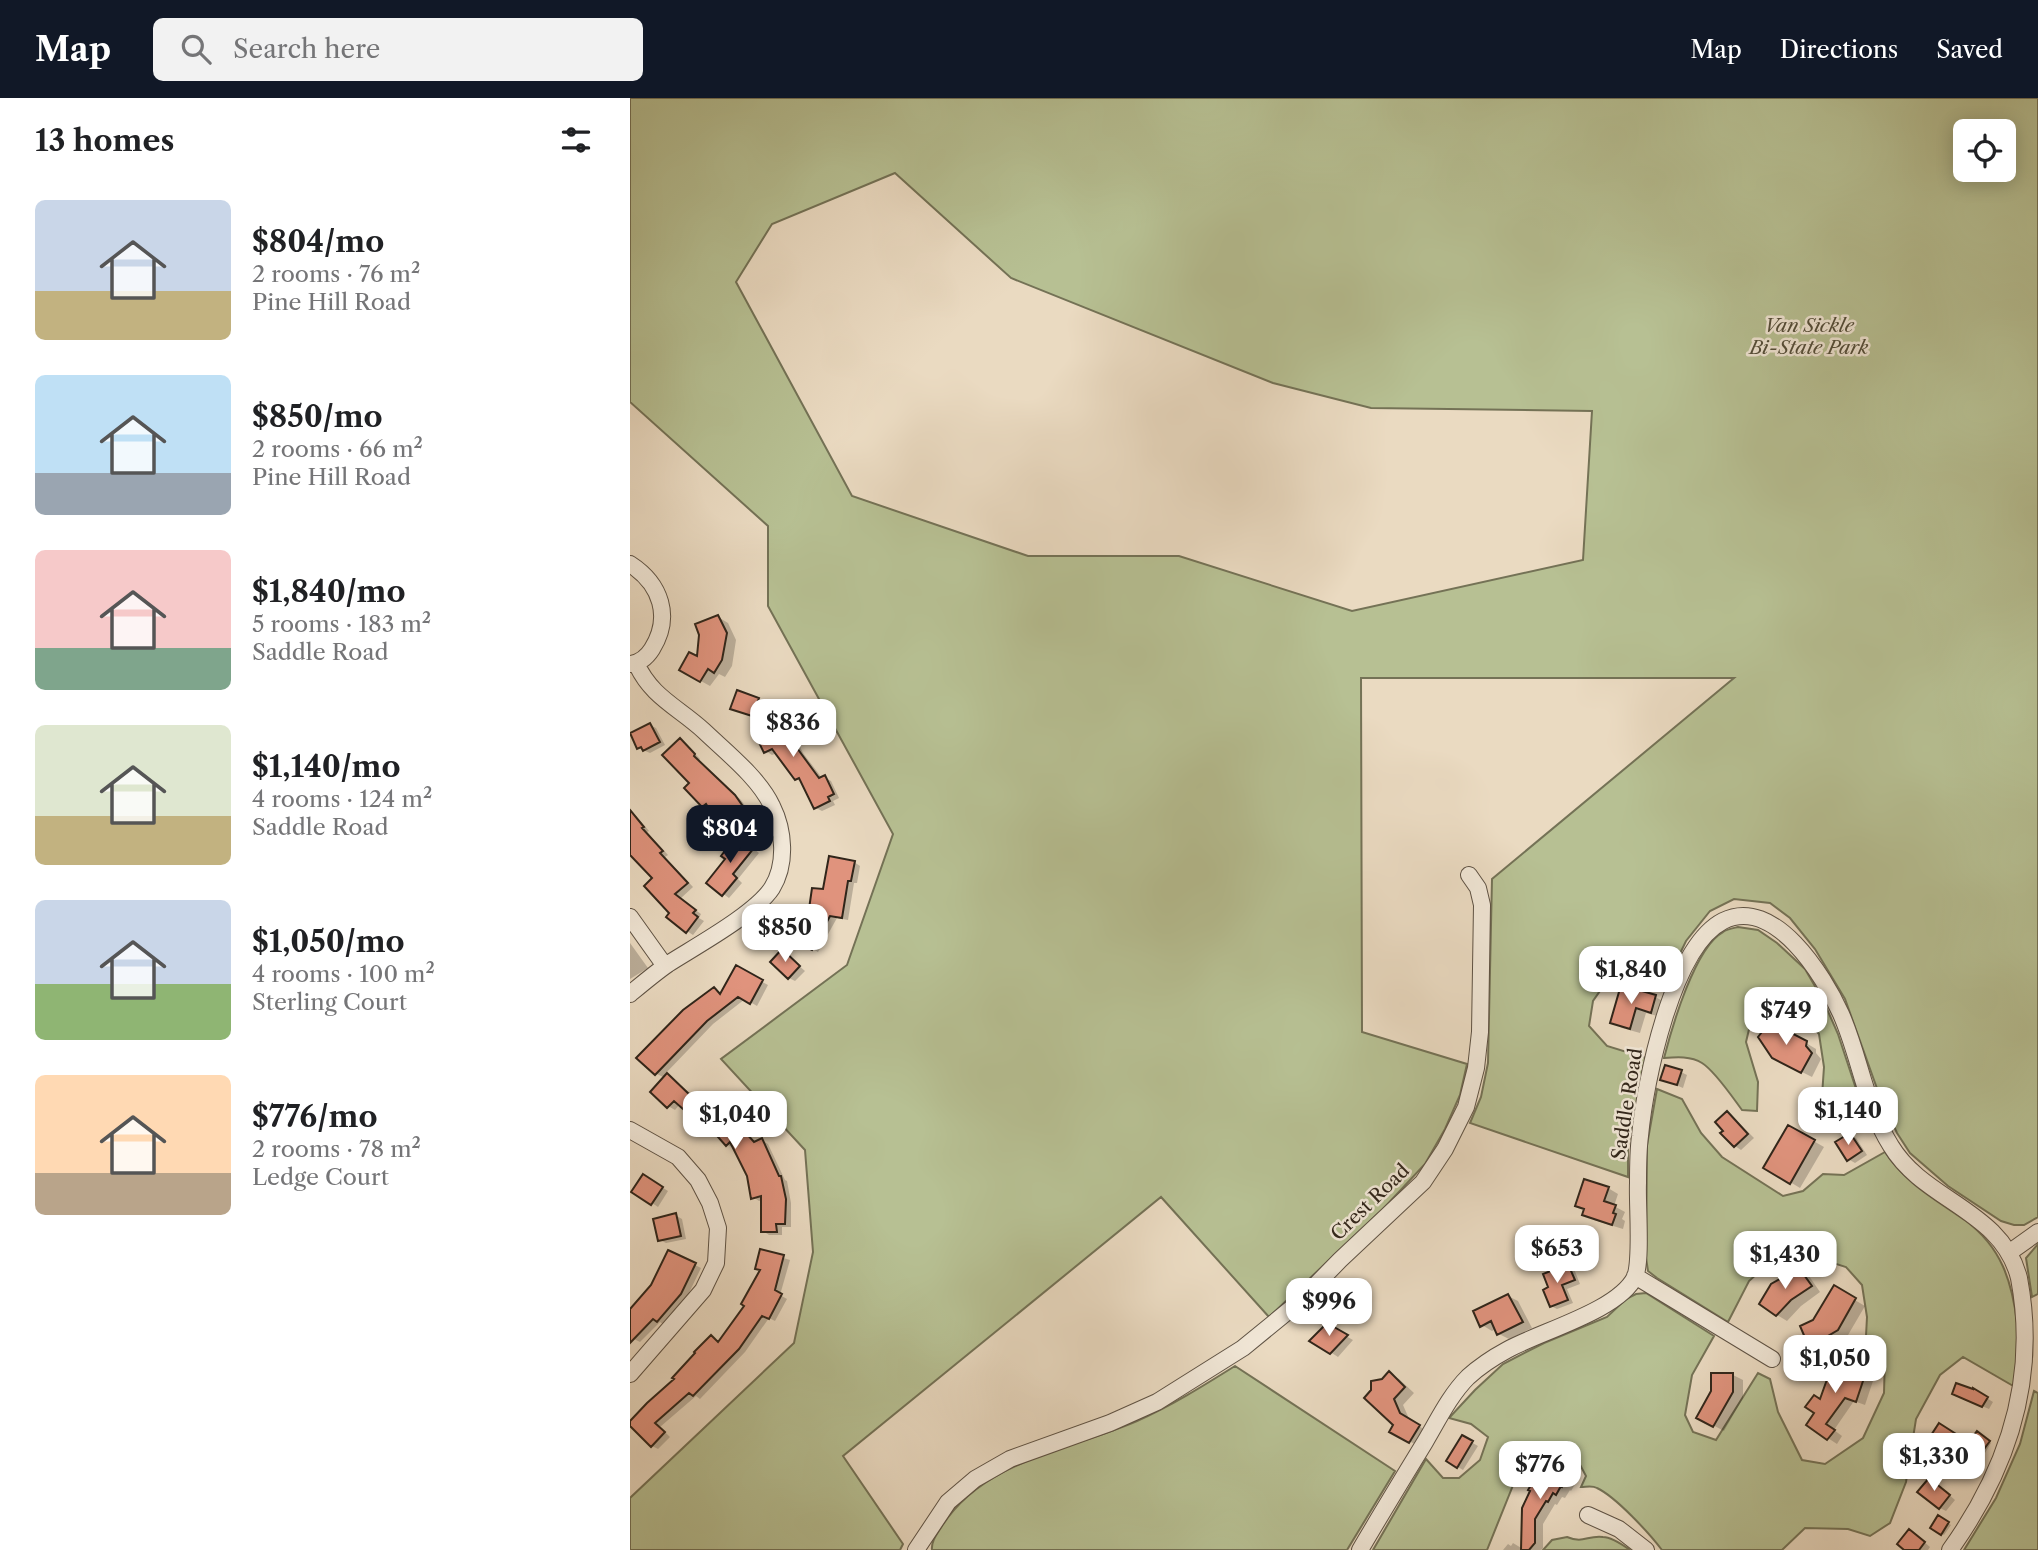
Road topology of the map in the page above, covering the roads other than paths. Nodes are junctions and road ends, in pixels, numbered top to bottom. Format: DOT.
graph roads {
  1 [pos="630,564"];
  2 [pos="633,664"];
  3 [pos="1469,875"];
  4 [pos="630,917"];
  5 [pos="665,966"];
  6 [pos="630,994"];
  7 [pos="630,1129"];
  8 [pos="2038,1232"];
  9 [pos="2010,1252"];
  10 [pos="1635,1276"];
  11 [pos="1772,1359"];
  12 [pos="630,1374"];
  13 [pos="1588,1515"];
  14 [pos="918,1549"];
  15 [pos="1360,1550"];
  16 [pos="1646,1550"];
  17 [pos="1950,1550"];
  1 -- 2 [label="street"];
  2 -- 5 [label="street"];
  3 -- 14 [label="street, Crest Road"];
  4 -- 5 [label="street"];
  5 -- 6 [label="street"];
  7 -- 12 [label="street"];
  8 -- 9 [label="street"];
  9 -- 10 [label="street, Saddle Road"];
  9 -- 17 [label="street, Saddle Road"];
  10 -- 11 [label="street"];
  10 -- 15 [label="street"];
  13 -- 16 [label="street"];
}
